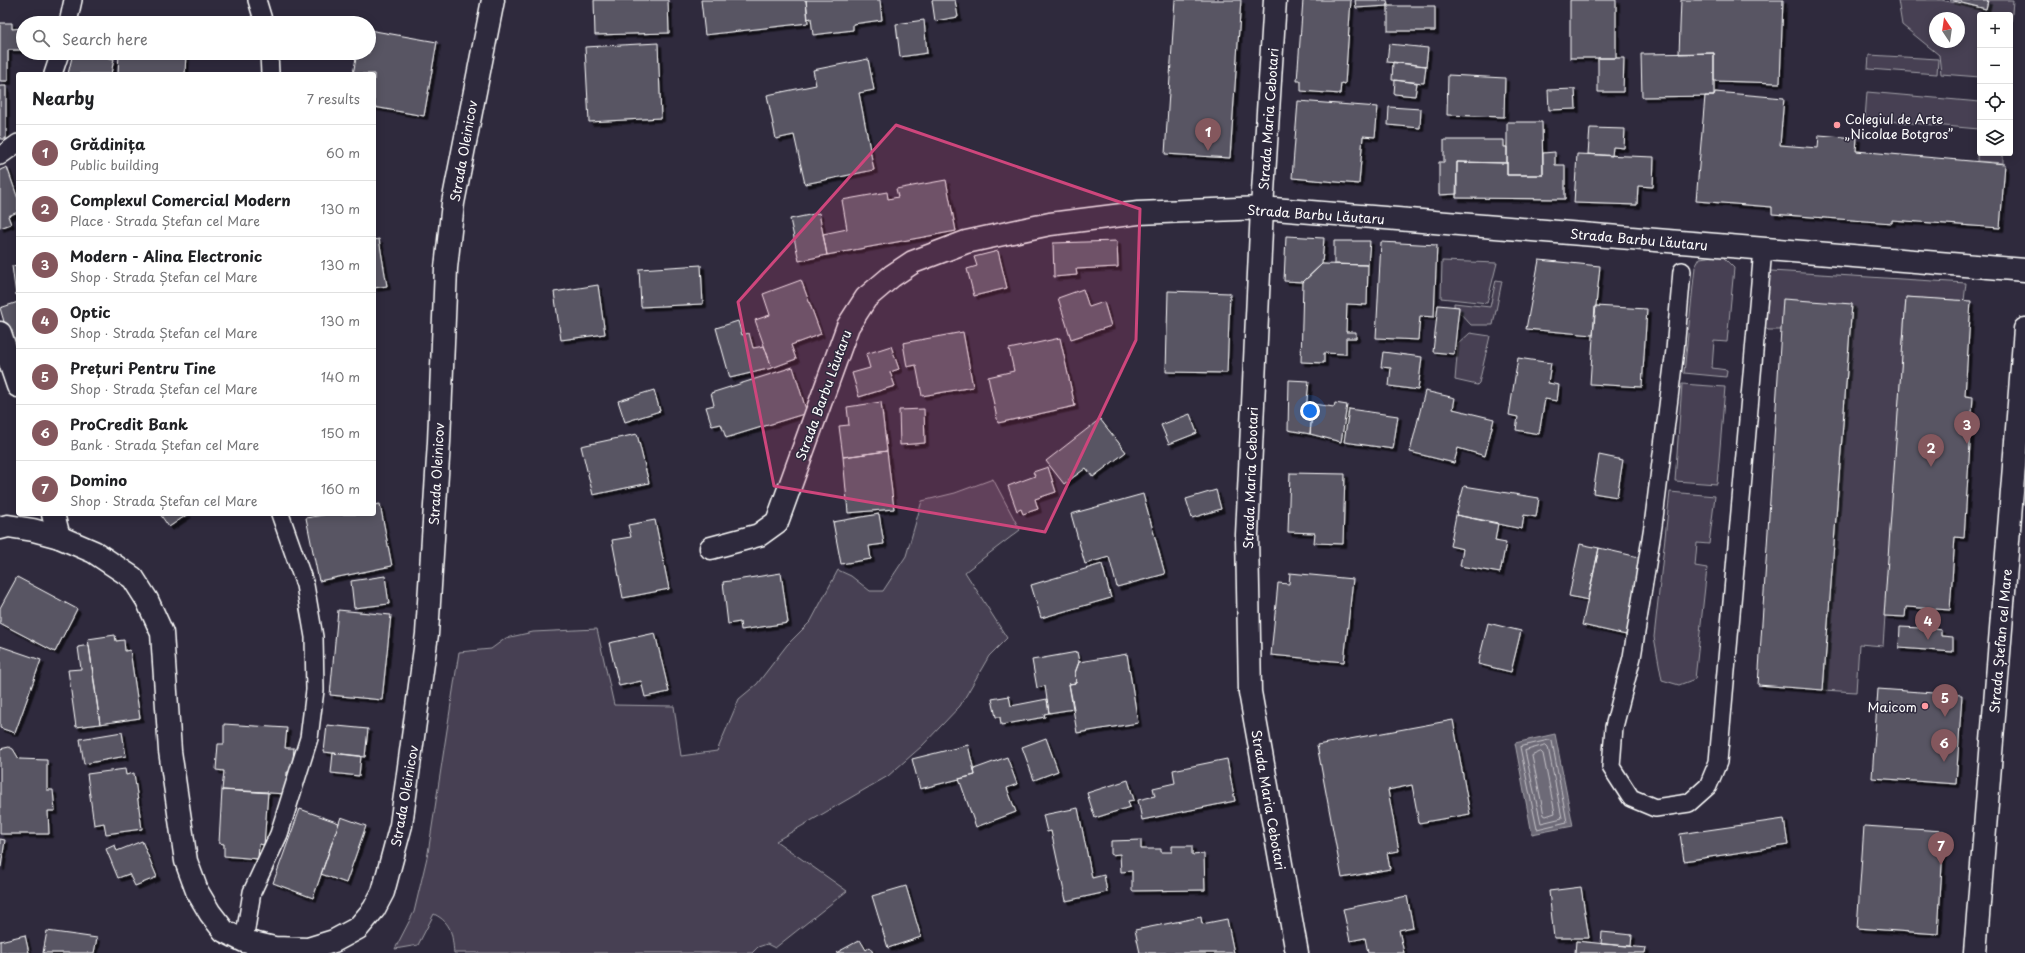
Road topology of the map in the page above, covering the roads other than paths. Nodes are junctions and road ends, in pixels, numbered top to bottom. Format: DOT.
graph roads {
  1 [pos="73,0"];
  2 [pos="257,0"];
  3 [pos="493,0"];
  4 [pos="1275,0"];
  5 [pos="70,16"];
  6 [pos="262,16"];
  7 [pos="58,60"];
  8 [pos="269,60"];
  9 [pos="54,72"];
  10 [pos="270,72"];
  11 [pos="16,144"];
  12 [pos="0,156"];
  13 [pos="1262,208"];
  14 [pos="1763,249"];
  15 [pos="2025,270"];
  16 [pos="1682,271"];
  17 [pos="2025,329"];
  18 [pos="0,333"];
  19 [pos="16,380"];
  20 [pos="54,516"];
  21 [pos="281,516"];
  22 [pos="0,528"];
  23 [pos="59,537"];
  24 [pos="711,548"];
  25 [pos="244,947"];
  26 [pos="1297,953"];
  27 [pos="1975,953"];
  1 -- 5 [label="lane"];
  2 -- 6 [label="lane"];
  3 -- 25 [label="street, Strada Oleinicov"];
  4 -- 13 [label="street, Strada Maria Cebotari"];
  7 -- 9 [label="lane"];
  8 -- 10 [label="lane"];
  11 -- 12 [label="lane"];
  13 -- 14 [label="street, Strada Barbu Lăutaru"];
  13 -- 24 [label="street, Strada Barbu Lăutaru"];
  13 -- 26 [label="street, Strada Maria Cebotari"];
  14 -- 15 [label="street, Strada Barbu Lăutaru"];
  14 -- 16 [label="lane"];
  17 -- 27 [label="street, Strada Ștefan cel Mare"];
  18 -- 19 [label="street"];
  20 -- 23 [label="street"];
  21 -- 25 [label="lane"];
  22 -- 23 [label="street, Strada Oleinicov"];
  23 -- 25 [label="street, Strada Oleinicov"];
}
